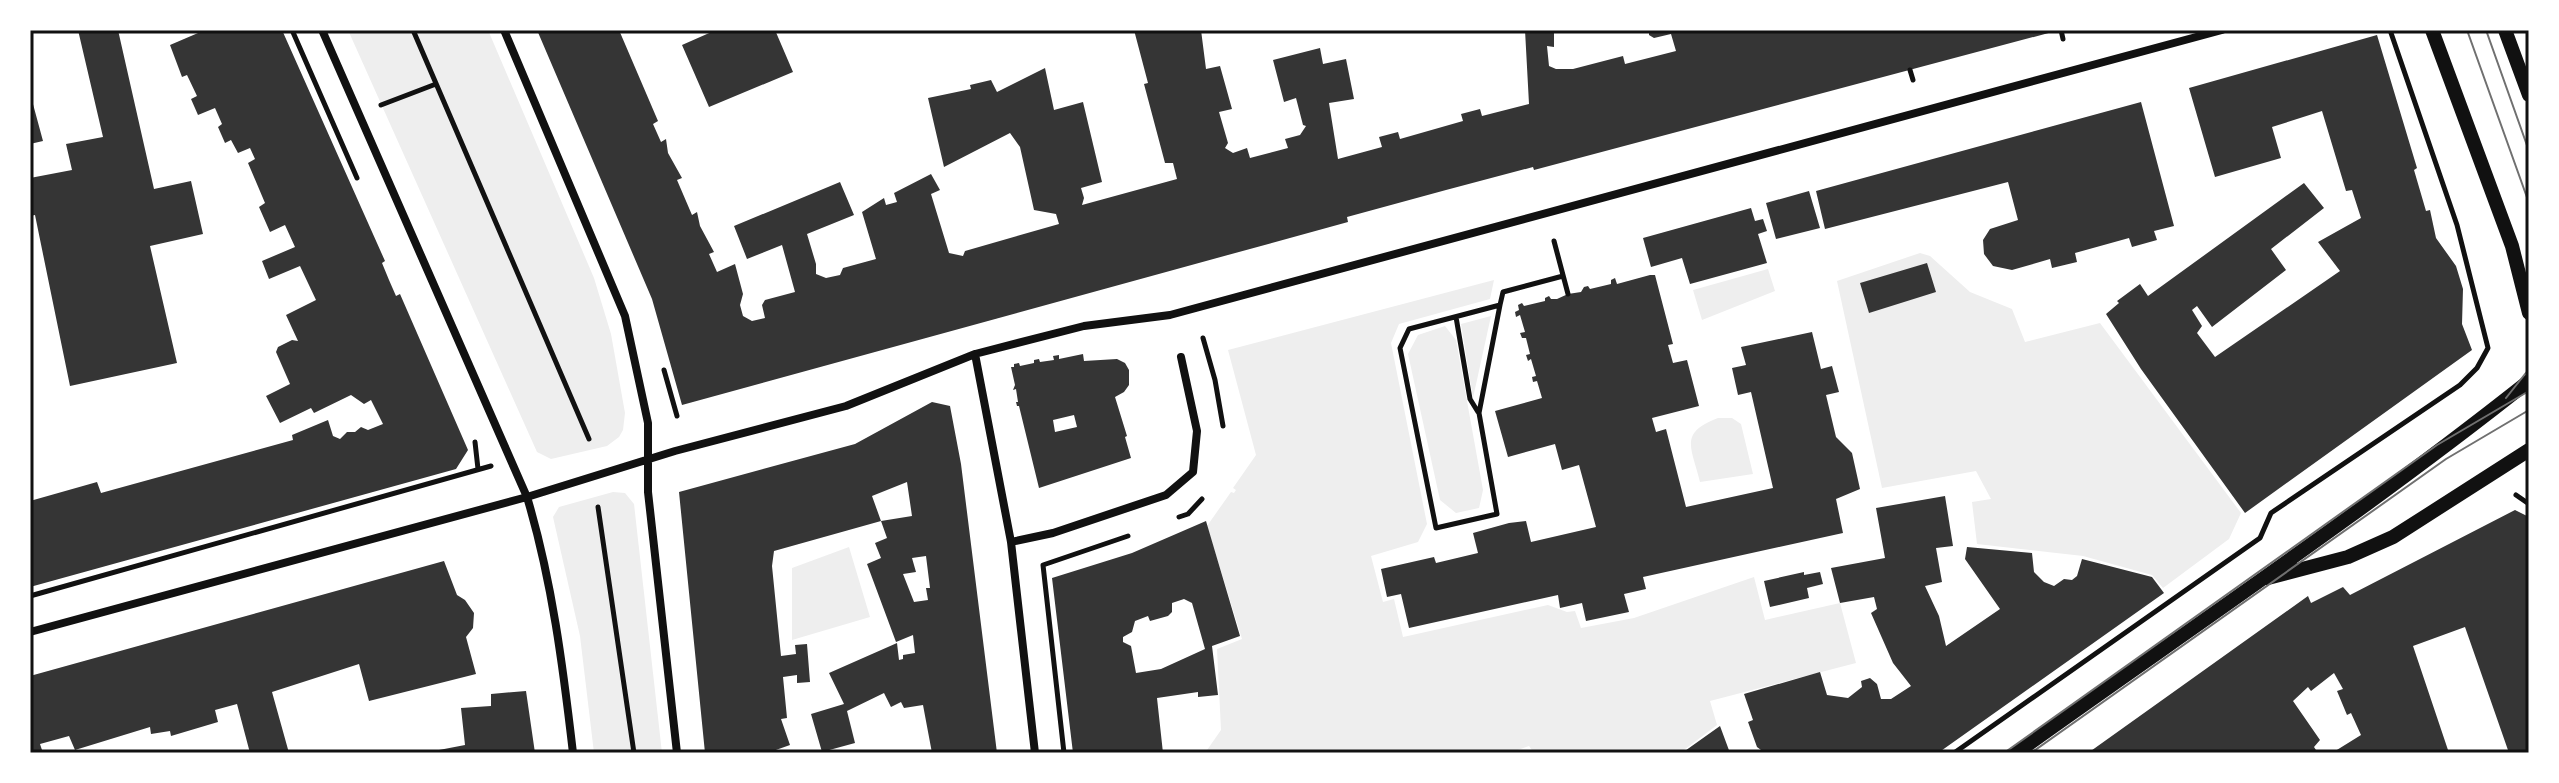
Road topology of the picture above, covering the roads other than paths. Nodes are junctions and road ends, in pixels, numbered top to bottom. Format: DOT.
graph roads {
  1 [pos="322,30"];
  2 [pos="504,30"];
  3 [pos="2222,30"];
  4 [pos="2432,30"];
  5 [pos="2505,30"];
  6 [pos="2529,95"];
  7 [pos="2529,313"];
  8 [pos="975,354"];
  9 [pos="1181,357"];
  10 [pos="2529,381"];
  11 [pos="2529,450"];
  12 [pos="649,460"];
  13 [pos="527,497"];
  14 [pos="1011,542"];
  15 [pos="2259,580"];
  16 [pos="30,632"];
  17 [pos="573,753"];
  18 [pos="677,753"];
  19 [pos="1035,753"];
  20 [pos="2016,753"];
  1 -- 13 [label="street"];
  2 -- 12 [label="street"];
  3 -- 8 [label="street"];
  4 -- 7 [label="street"];
  5 -- 6 [label="street"];
  8 -- 12 [label="street"];
  8 -- 14 [label="street"];
  9 -- 14 [label="street"];
  10 -- 15 [label="street"];
  11 -- 15 [label="street"];
  12 -- 13 [label="street"];
  12 -- 18 [label="street"];
  13 -- 16 [label="street"];
  13 -- 17 [label="street"];
  14 -- 19 [label="street"];
  15 -- 20 [label="street"];
}
